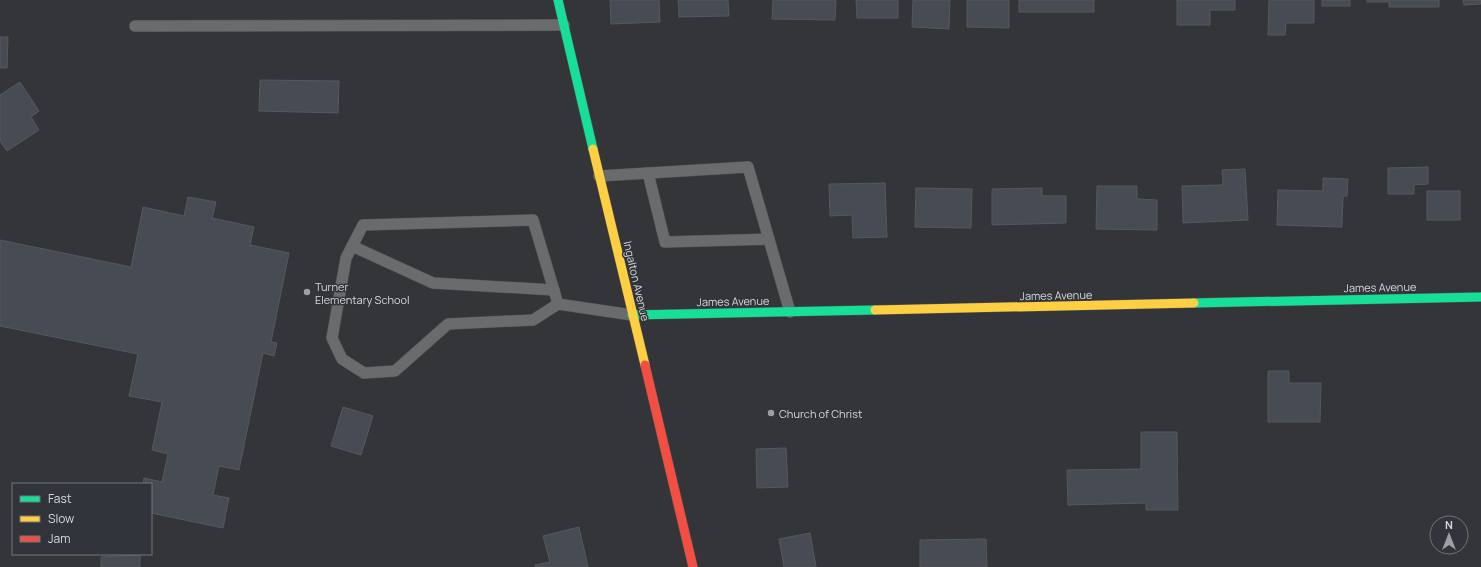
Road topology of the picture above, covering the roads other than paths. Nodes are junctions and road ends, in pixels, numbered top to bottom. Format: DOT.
graph roads {
  1 [pos="558,0"];
  2 [pos="564,25"];
  3 [pos="135,26"];
  4 [pos="648,173"];
  5 [pos="599,176"];
  6 [pos="769,238"];
  7 [pos="352,246"];
  8 [pos="554,290"];
  9 [pos="1481,297"];
  10 [pos="558,304"];
  11 [pos="790,312"];
  12 [pos="632,315"];
  13 [pos="693,567"];
  1 -- 2 [label="street, Ingalton Avenue"];
  2 -- 3 [label="lane"];
  2 -- 5 [label="street, Ingalton Avenue"];
  4 -- 5 [label="lane"];
  4 -- 6 [label="lane"];
  4 -- 6 [label="lane"];
  5 -- 12 [label="street, Ingalton Avenue"];
  6 -- 11 [label="lane"];
  7 -- 8 [label="lane"];
  7 -- 8 [label="lane"];
  7 -- 10 [label="lane"];
  8 -- 10 [label="lane"];
  9 -- 11 [label="street, James Avenue"];
  10 -- 12 [label="lane"];
  11 -- 12 [label="street, James Avenue"];
  12 -- 13 [label="street, Ingalton Avenue"];
}
